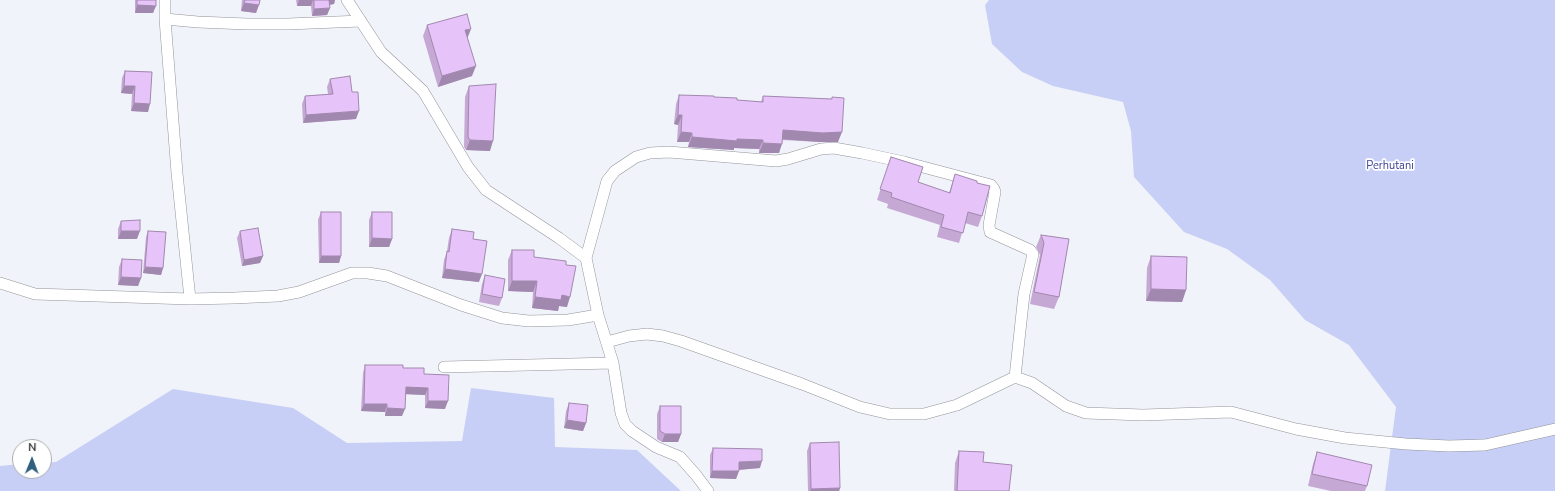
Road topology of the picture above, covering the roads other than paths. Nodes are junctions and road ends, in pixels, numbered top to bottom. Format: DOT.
graph roads {
  1 [pos="165,0"];
  2 [pos="347,0"];
  3 [pos="165,19"];
  4 [pos="360,21"];
  5 [pos="586,258"];
  6 [pos="0,283"];
  7 [pos="190,299"];
  8 [pos="598,315"];
  9 [pos="607,342"];
  10 [pos="612,364"];
  11 [pos="444,367"];
  12 [pos="1015,377"];
  13 [pos="1555,429"];
  14 [pos="708,491"];
  1 -- 3 [label="street"];
  2 -- 4 [label="street"];
  3 -- 4 [label="street"];
  3 -- 7 [label="street"];
  4 -- 5 [label="street"];
  5 -- 8 [label="street"];
  5 -- 12 [label="street"];
  6 -- 7 [label="street"];
  7 -- 8 [label="street"];
  8 -- 9 [label="street"];
  9 -- 10 [label="street"];
  9 -- 12 [label="street"];
  10 -- 11 [label="street"];
  10 -- 14 [label="street"];
  12 -- 13 [label="street"];
}
